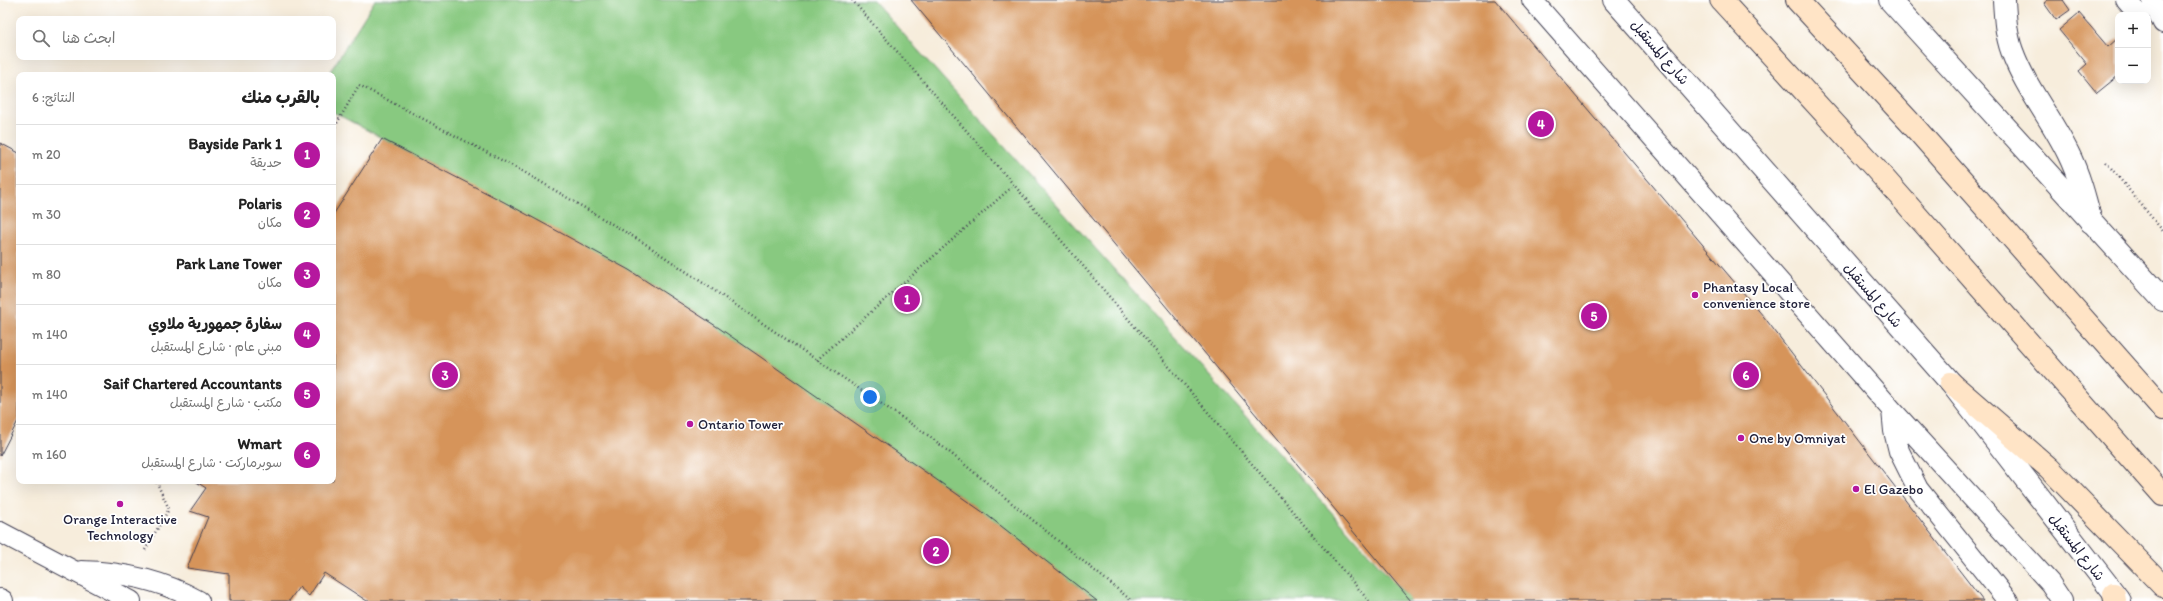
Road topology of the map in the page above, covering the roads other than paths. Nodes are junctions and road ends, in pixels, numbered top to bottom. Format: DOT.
graph roads {
  1 [pos="1532,0"];
  2 [pos="1614,0"];
  3 [pos="1721,0"];
  4 [pos="1797,0"];
  5 [pos="1890,0"];
  6 [pos="2004,0"];
  7 [pos="2126,0"];
  8 [pos="2152,0"];
  9 [pos="2136,12"];
  10 [pos="2163,22"];
  11 [pos="2151,23"];
  12 [pos="2163,29"];
  13 [pos="2091,222"];
  14 [pos="2163,300"];
  15 [pos="1951,384"];
  16 [pos="2163,409"];
  17 [pos="1892,410"];
  18 [pos="2163,495"];
  19 [pos="0,532"];
  20 [pos="76,571"];
  21 [pos="2163,586"];
  22 [pos="2116,599"];
  23 [pos="131,601"];
  24 [pos="199,601"];
  25 [pos="2008,601"];
  26 [pos="2062,601"];
  1 -- 17 [label="lane"];
  2 -- 15 [label="street, شارع المستقبل"];
  3 -- 18 [label="main road"];
  4 -- 16 [label="main road"];
  5 -- 13 [label="street"];
  6 -- 13 [label="street"];
  7 -- 9 [label="lane"];
  8 -- 10 [label="lane"];
  11 -- 12 [label="lane"];
  13 -- 14 [label="street"];
  15 -- 21 [label="main road"];
  15 -- 22 [label="street, شارع المستقبل"];
  17 -- 25 [label="lane"];
  17 -- 26 [label="lane"];
  19 -- 20 [label="lane"];
  20 -- 23 [label="lane"];
  20 -- 24 [label="lane"];
}
